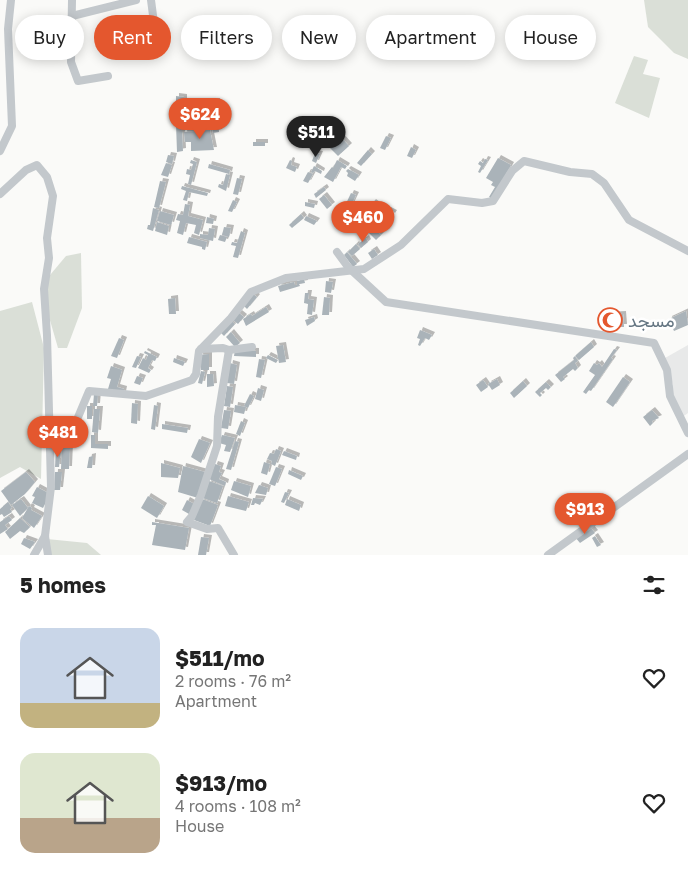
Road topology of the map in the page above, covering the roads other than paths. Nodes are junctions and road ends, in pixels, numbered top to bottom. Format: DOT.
graph roads {
  1 [pos="11,0"];
  2 [pos="72,0"];
  3 [pos="136,0"];
  4 [pos="151,0"];
  5 [pos="72,15"];
  6 [pos="76,15"];
  7 [pos="153,15"];
  8 [pos="4,29"];
  9 [pos="71,60"];
  10 [pos="108,76"];
  11 [pos="10,90"];
  12 [pos="0,91"];
  13 [pos="0,151"];
  14 [pos="0,194"];
  15 [pos="688,251"];
  16 [pos="337,252"];
  17 [pos="354,272"];
  18 [pos="252,347"];
  19 [pos="201,349"];
  20 [pos="229,350"];
  21 [pos="50,431"];
  22 [pos="688,433"];
  23 [pos="688,454"];
  24 [pos="45,536"];
  25 [pos="34,555"];
  26 [pos="48,555"];
  27 [pos="234,555"];
  28 [pos="548,555"];
  1 -- 8 [label="street"];
  2 -- 5 [label="street"];
  3 -- 6 [label="street"];
  4 -- 7 [label="street"];
  8 -- 11 [label="street"];
  9 -- 10 [label="street"];
  11 -- 12 [label="street"];
  11 -- 13 [label="street"];
  14 -- 21 [label="street"];
  15 -- 17 [label="street"];
  16 -- 17 [label="street"];
  17 -- 19 [label="street"];
  17 -- 22 [label="street"];
  18 -- 20 [label="street"];
  19 -- 20 [label="street"];
  19 -- 21 [label="street"];
  20 -- 27 [label="street"];
  21 -- 24 [label="street"];
  23 -- 28 [label="street"];
  24 -- 25 [label="street"];
  24 -- 26 [label="street"];
}
